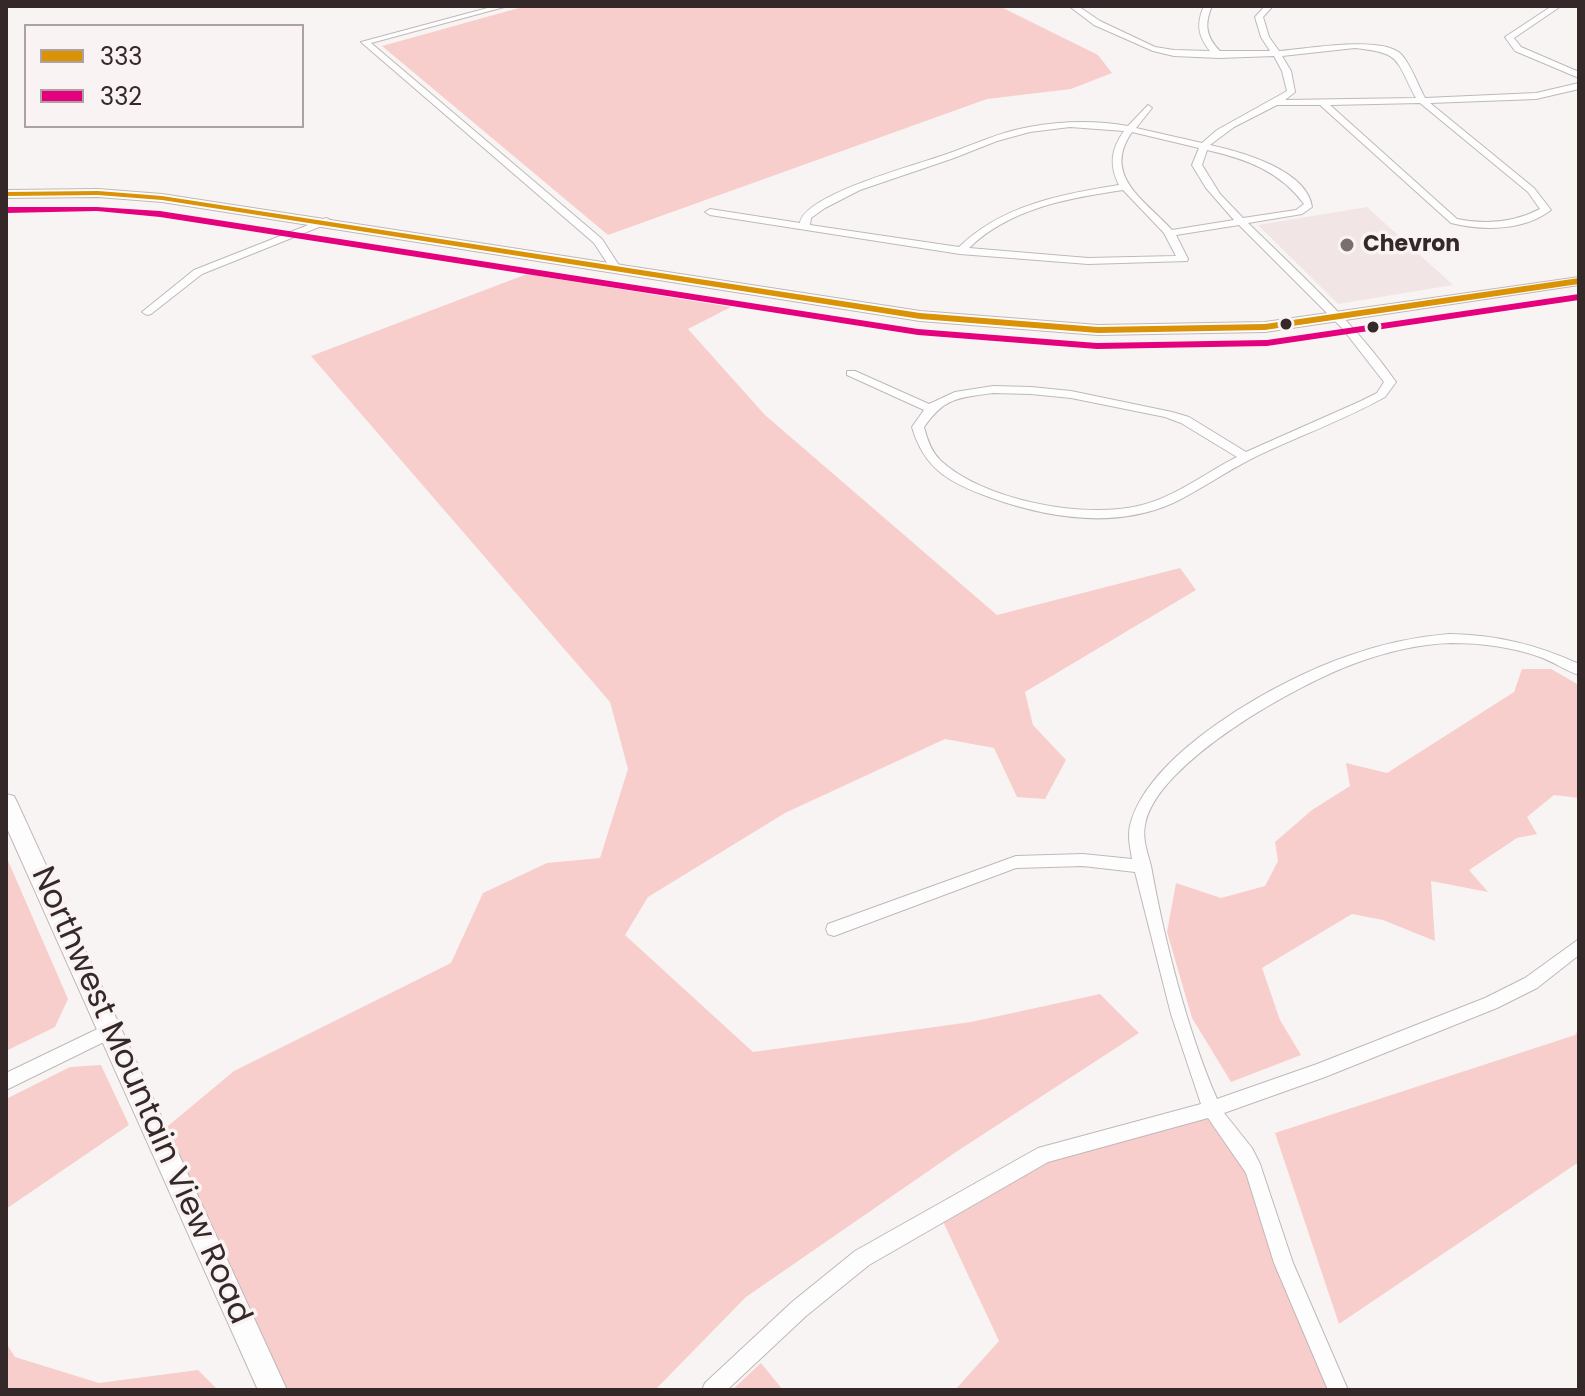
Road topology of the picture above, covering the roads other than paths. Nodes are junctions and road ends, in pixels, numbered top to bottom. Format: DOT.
graph roads {
  1 [pos="504,6"];
  2 [pos="1073,6"];
  3 [pos="1208,6"];
  4 [pos="1269,6"];
  5 [pos="1557,6"];
  6 [pos="1277,54"];
  7 [pos="1219,55"];
  8 [pos="1579,75"];
  9 [pos="1579,86"];
  10 [pos="1422,101"];
  11 [pos="1322,102"];
  12 [pos="1278,103"];
  13 [pos="1148,108"];
  14 [pos="1129,130"];
  15 [pos="1204,147"];
  16 [pos="1124,187"];
  17 [pos="6,194"];
  18 [pos="710,212"];
  19 [pos="326,221"];
  20 [pos="1242,222"];
  21 [pos="805,227"];
  22 [pos="1170,233"];
  23 [pos="960,251"];
  24 [pos="615,267"];
  25 [pos="1579,281"];
  26 [pos="147,312"];
  27 [pos="1339,318"];
  28 [pos="851,373"];
  29 [pos="927,407"];
  30 [pos="1246,457"];
  31 [pos="1579,670"];
  32 [pos="6,802"];
  33 [pos="1143,866"];
  34 [pos="834,929"];
  35 [pos="1579,946"];
  36 [pos="112,1030"];
  37 [pos="6,1082"];
  38 [pos="1212,1109"];
  39 [pos="273,1390"];
  40 [pos="712,1390"];
  41 [pos="1338,1390"];
  1 -- 24 [label="street"];
  2 -- 7 [label="street"];
  3 -- 7 [label="street"];
  4 -- 6 [label="street"];
  5 -- 8 [label="street"];
  6 -- 7 [label="street"];
  6 -- 10 [label="street"];
  6 -- 12 [label="street"];
  9 -- 10 [label="street"];
  10 -- 11 [label="street"];
  10 -- 11 [label="street"];
  11 -- 12 [label="street"];
  12 -- 15 [label="street"];
  13 -- 14 [label="street"];
  14 -- 15 [label="street"];
  14 -- 16 [label="street"];
  14 -- 21 [label="street"];
  15 -- 20 [label="street"];
  15 -- 20 [label="street"];
  16 -- 22 [label="street"];
  16 -- 23 [label="street"];
  17 -- 19 [label="main road"];
  18 -- 21 [label="street"];
  19 -- 24 [label="main road"];
  19 -- 26 [label="street"];
  20 -- 22 [label="street"];
  20 -- 27 [label="street"];
  21 -- 23 [label="street"];
  22 -- 23 [label="street"];
  24 -- 27 [label="main road"];
  25 -- 27 [label="main road"];
  27 -- 30 [label="street"];
  28 -- 29 [label="street"];
  29 -- 30 [label="street"];
  29 -- 30 [label="street"];
  31 -- 33 [label="street"];
  32 -- 36 [label="main road, Northwest Mountain View Road"];
  33 -- 34 [label="street"];
  33 -- 38 [label="street"];
  35 -- 38 [label="street"];
  36 -- 37 [label="street"];
  36 -- 39 [label="main road, Northwest Mountain View Road"];
  38 -- 40 [label="street"];
  38 -- 41 [label="street"];
}
